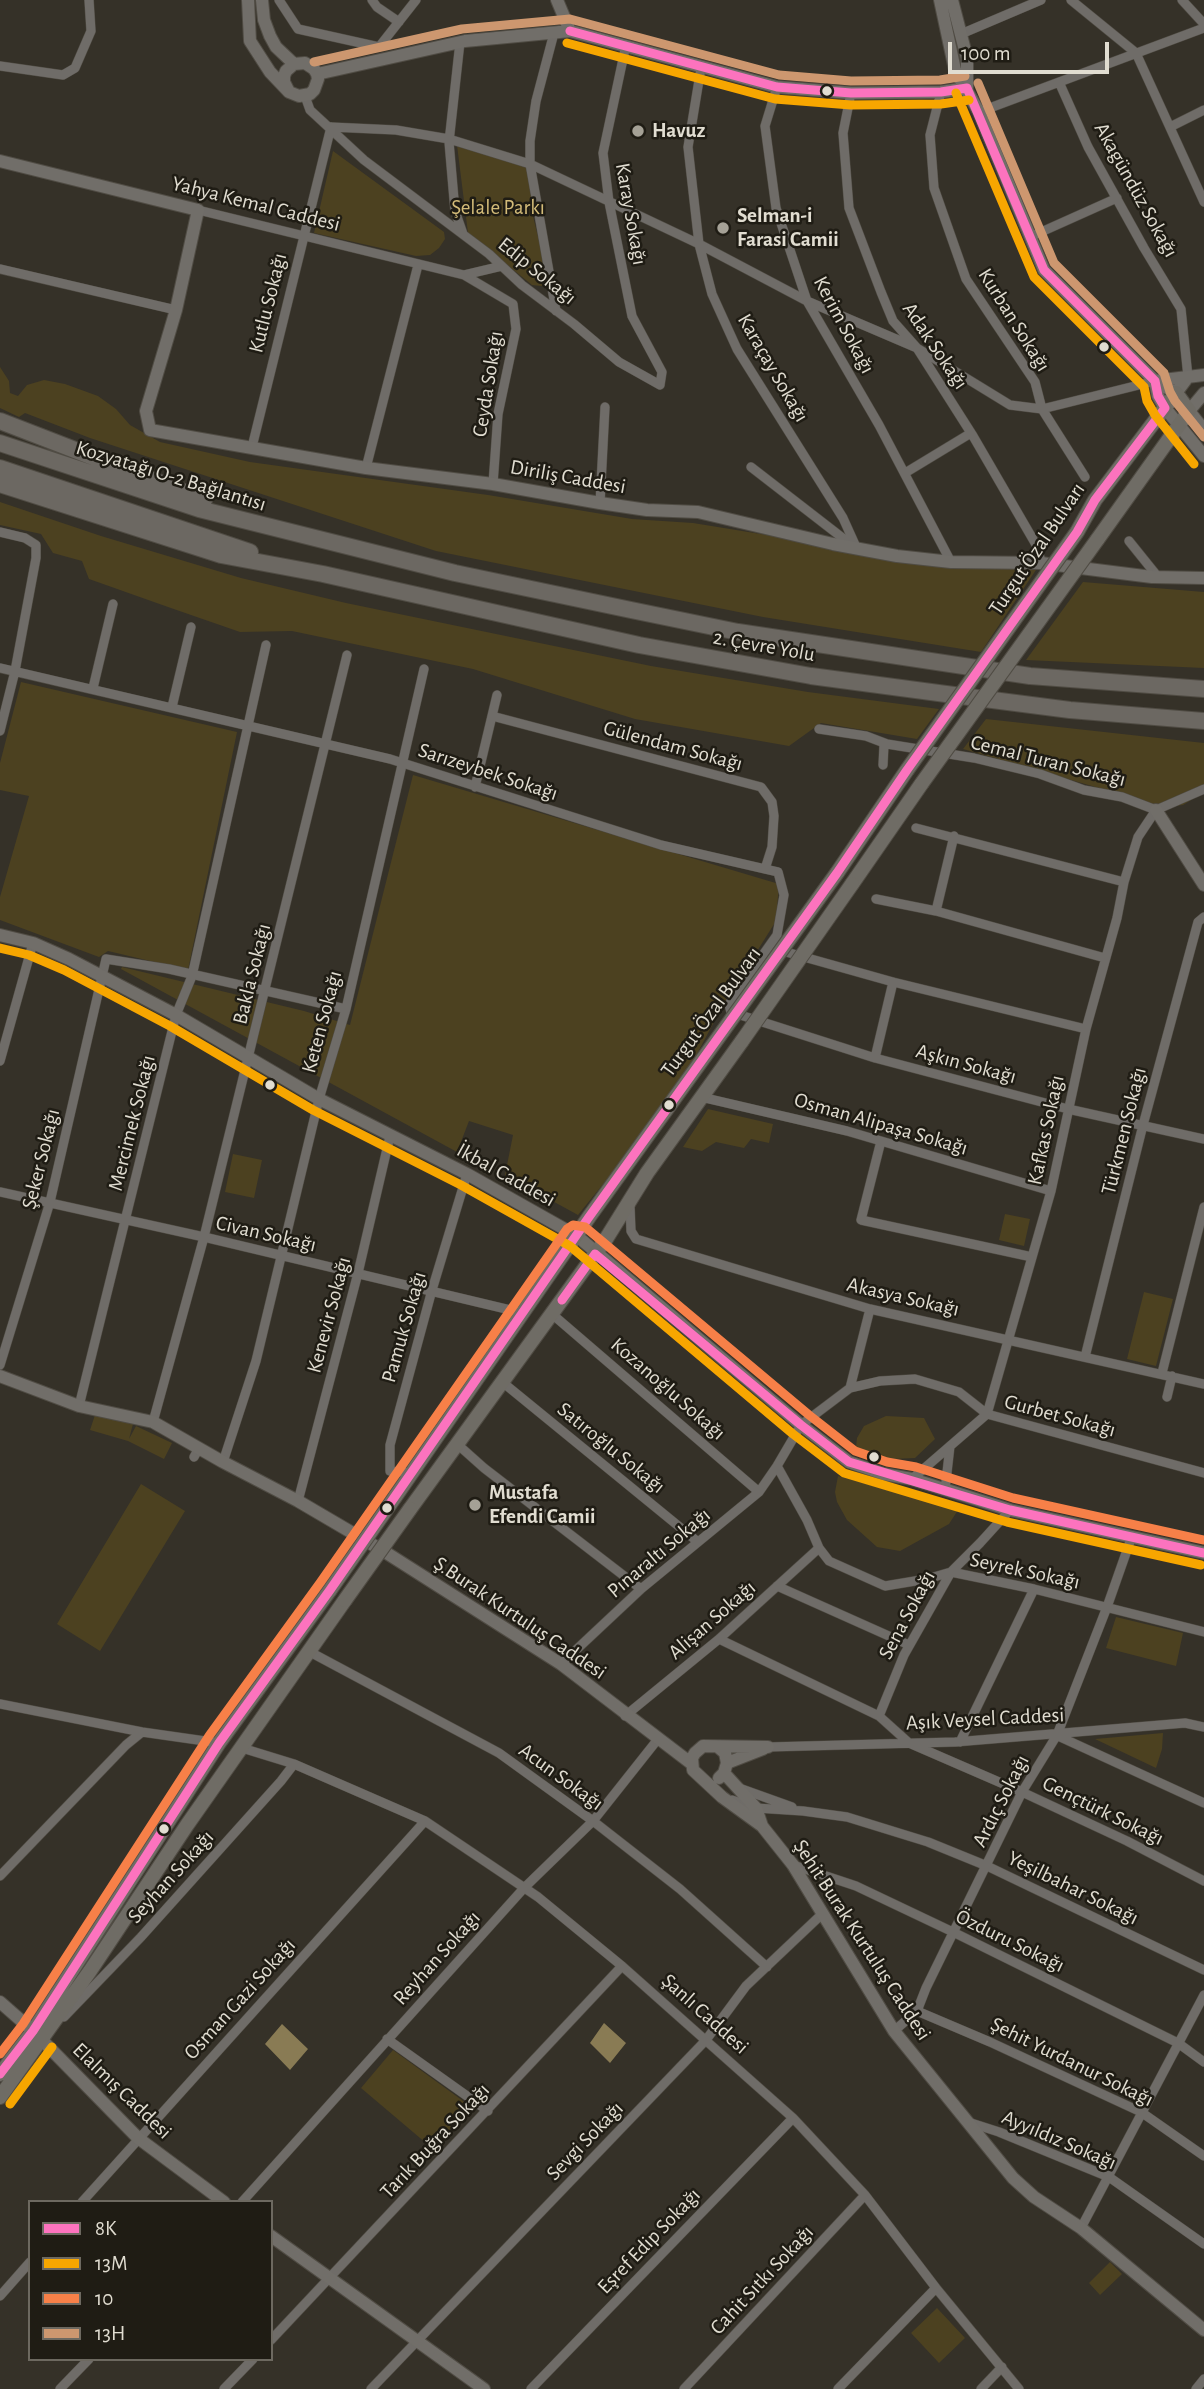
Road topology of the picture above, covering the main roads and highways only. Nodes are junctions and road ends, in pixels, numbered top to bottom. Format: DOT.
graph roads {
  1 [pos="0,421"];
  2 [pos="0,443"];
  3 [pos="0,468"];
  4 [pos="0,484"];
  5 [pos="332,543"];
  6 [pos="323,574"];
  7 [pos="1204,690"];
  8 [pos="1204,721"];
  9 [pos="37,2035"];
  10 [pos="0,2074"];
  11 [pos="0,2097"];
  1 -- 5 [label="highway"];
  2 -- 5 [label="highway, Kozyatağı O-2 Bağlantısı"];
  3 -- 6 [label="highway"];
  4 -- 6 [label="highway"];
  5 -- 7 [label="highway, 2. Çevre Yolu"];
  6 -- 8 [label="highway, 2. Çevre Yolu"];
  9 -- 9 [label="main road, Turgut Özal Bulvarı, bridge"];
  9 -- 10 [label="main road, Turgut Özal Bulvarı"];
  9 -- 11 [label="main road, Turgut Özal Bulvarı"];
}
